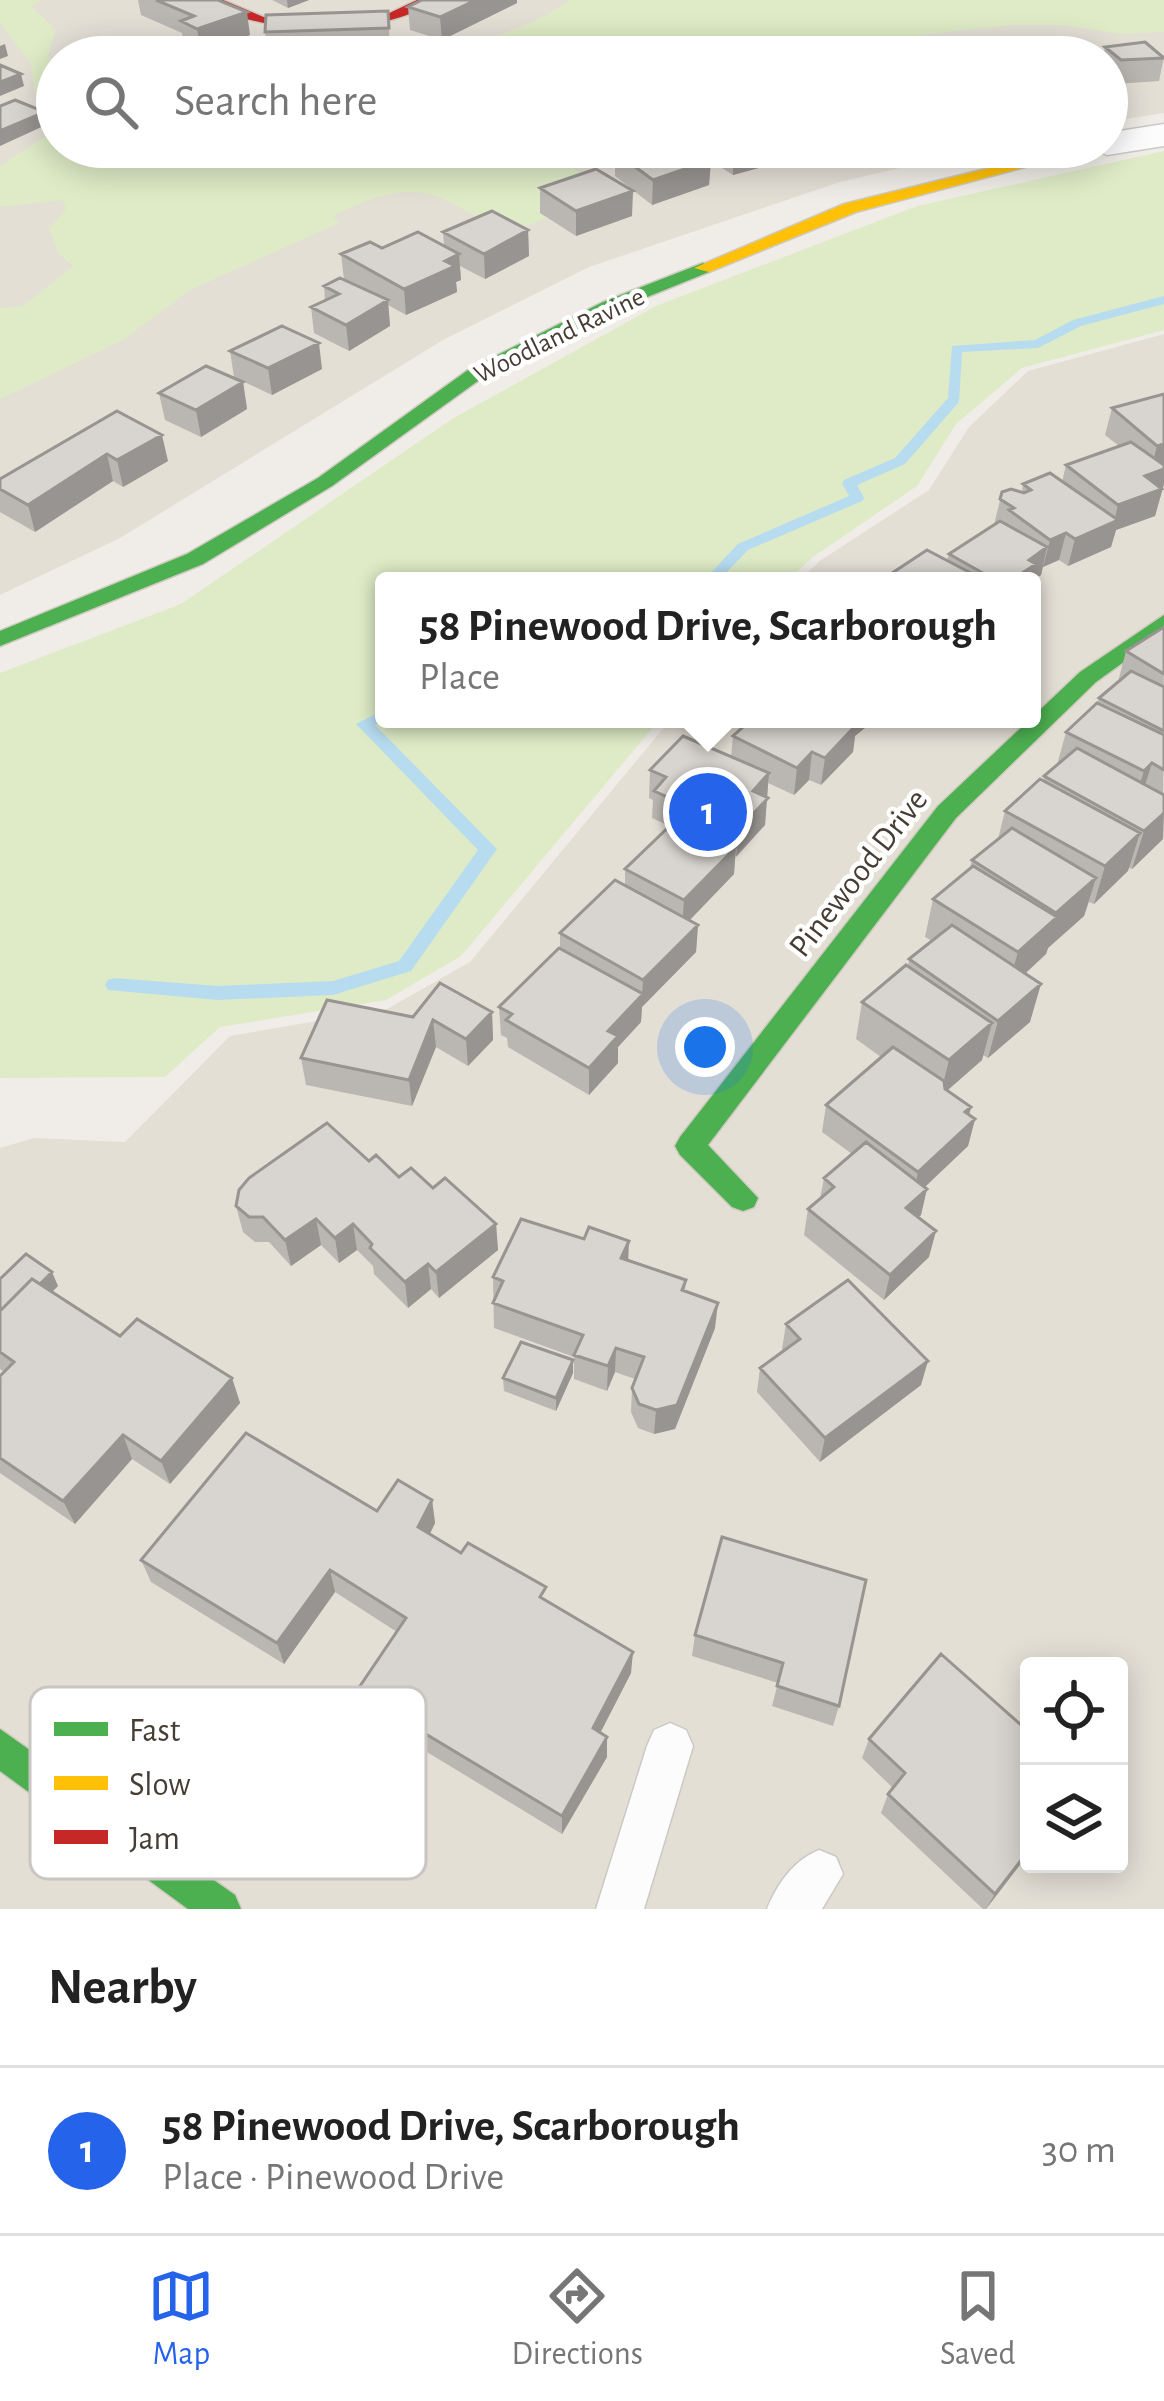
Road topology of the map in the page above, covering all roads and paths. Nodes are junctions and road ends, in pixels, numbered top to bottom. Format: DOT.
graph roads {
  1 [pos="211,0"];
  2 [pos="428,0"];
  3 [pos="1164,135"];
  4 [pos="1128,141"];
  5 [pos="1009,168"];
  6 [pos="1164,622"];
  7 [pos="0,639"];
  8 [pos="1041,722"];
  9 [pos="1035,728"];
  10 [pos="743,1198"];
  11 [pos="670,1746"];
  12 [pos="0,1748"];
  13 [pos="30,1770"];
  14 [pos="180,1879"];
  15 [pos="221,1909"];
  16 [pos="620,1909"];
  1 -- 2 [label="main road"];
  3 -- 4 [label="street"];
  5 -- 7 [label="main road, Woodland Ravine"];
  6 -- 8 [label="main road, Pinewood Drive"];
  9 -- 10 [label="main road, Pinewood Drive"];
  11 -- 16 [label="lane"];
  12 -- 13 [label="main road"];
  14 -- 15 [label="main road"];
}
